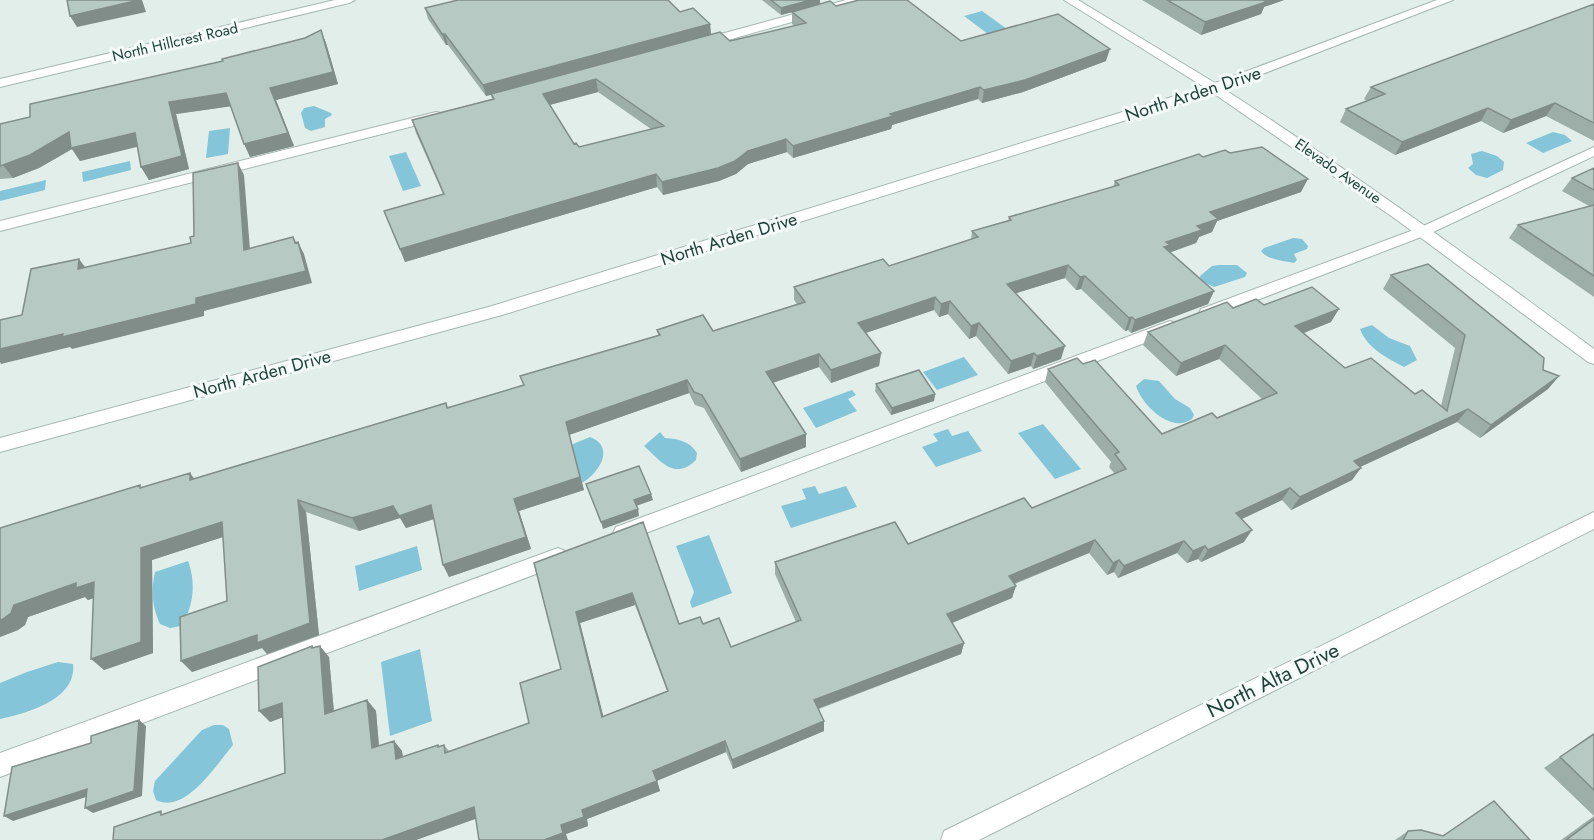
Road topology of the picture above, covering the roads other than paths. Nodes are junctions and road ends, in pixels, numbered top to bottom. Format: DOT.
graph roads {
  1 [pos="349,0"];
  2 [pos="858,0"];
  3 [pos="1070,0"];
  4 [pos="1448,0"];
  5 [pos="688,47"];
  6 [pos="0,83"];
  7 [pos="1215,88"];
  8 [pos="450,112"];
  9 [pos="1594,151"];
  10 [pos="0,226"];
  11 [pos="1424,231"];
  12 [pos="1594,358"];
  13 [pos="0,445"];
  14 [pos="1594,520"];
  15 [pos="602,541"];
  16 [pos="579,549"];
  17 [pos="0,765"];
  18 [pos="953,840"];
  1 -- 6 [label="street, North Hillcrest Road"];
  2 -- 5 [label="street"];
  3 -- 7 [label="street, Elevado Avenue"];
  4 -- 7 [label="street, North Arden Drive"];
  7 -- 11 [label="street, Elevado Avenue"];
  7 -- 13 [label="street, North Arden Drive"];
  8 -- 10 [label="street"];
  9 -- 11 [label="street"];
  11 -- 12 [label="street, Elevado Avenue"];
  11 -- 15 [label="street"];
  14 -- 18 [label="street, North Alta Drive"];
  16 -- 17 [label="street"];
}
